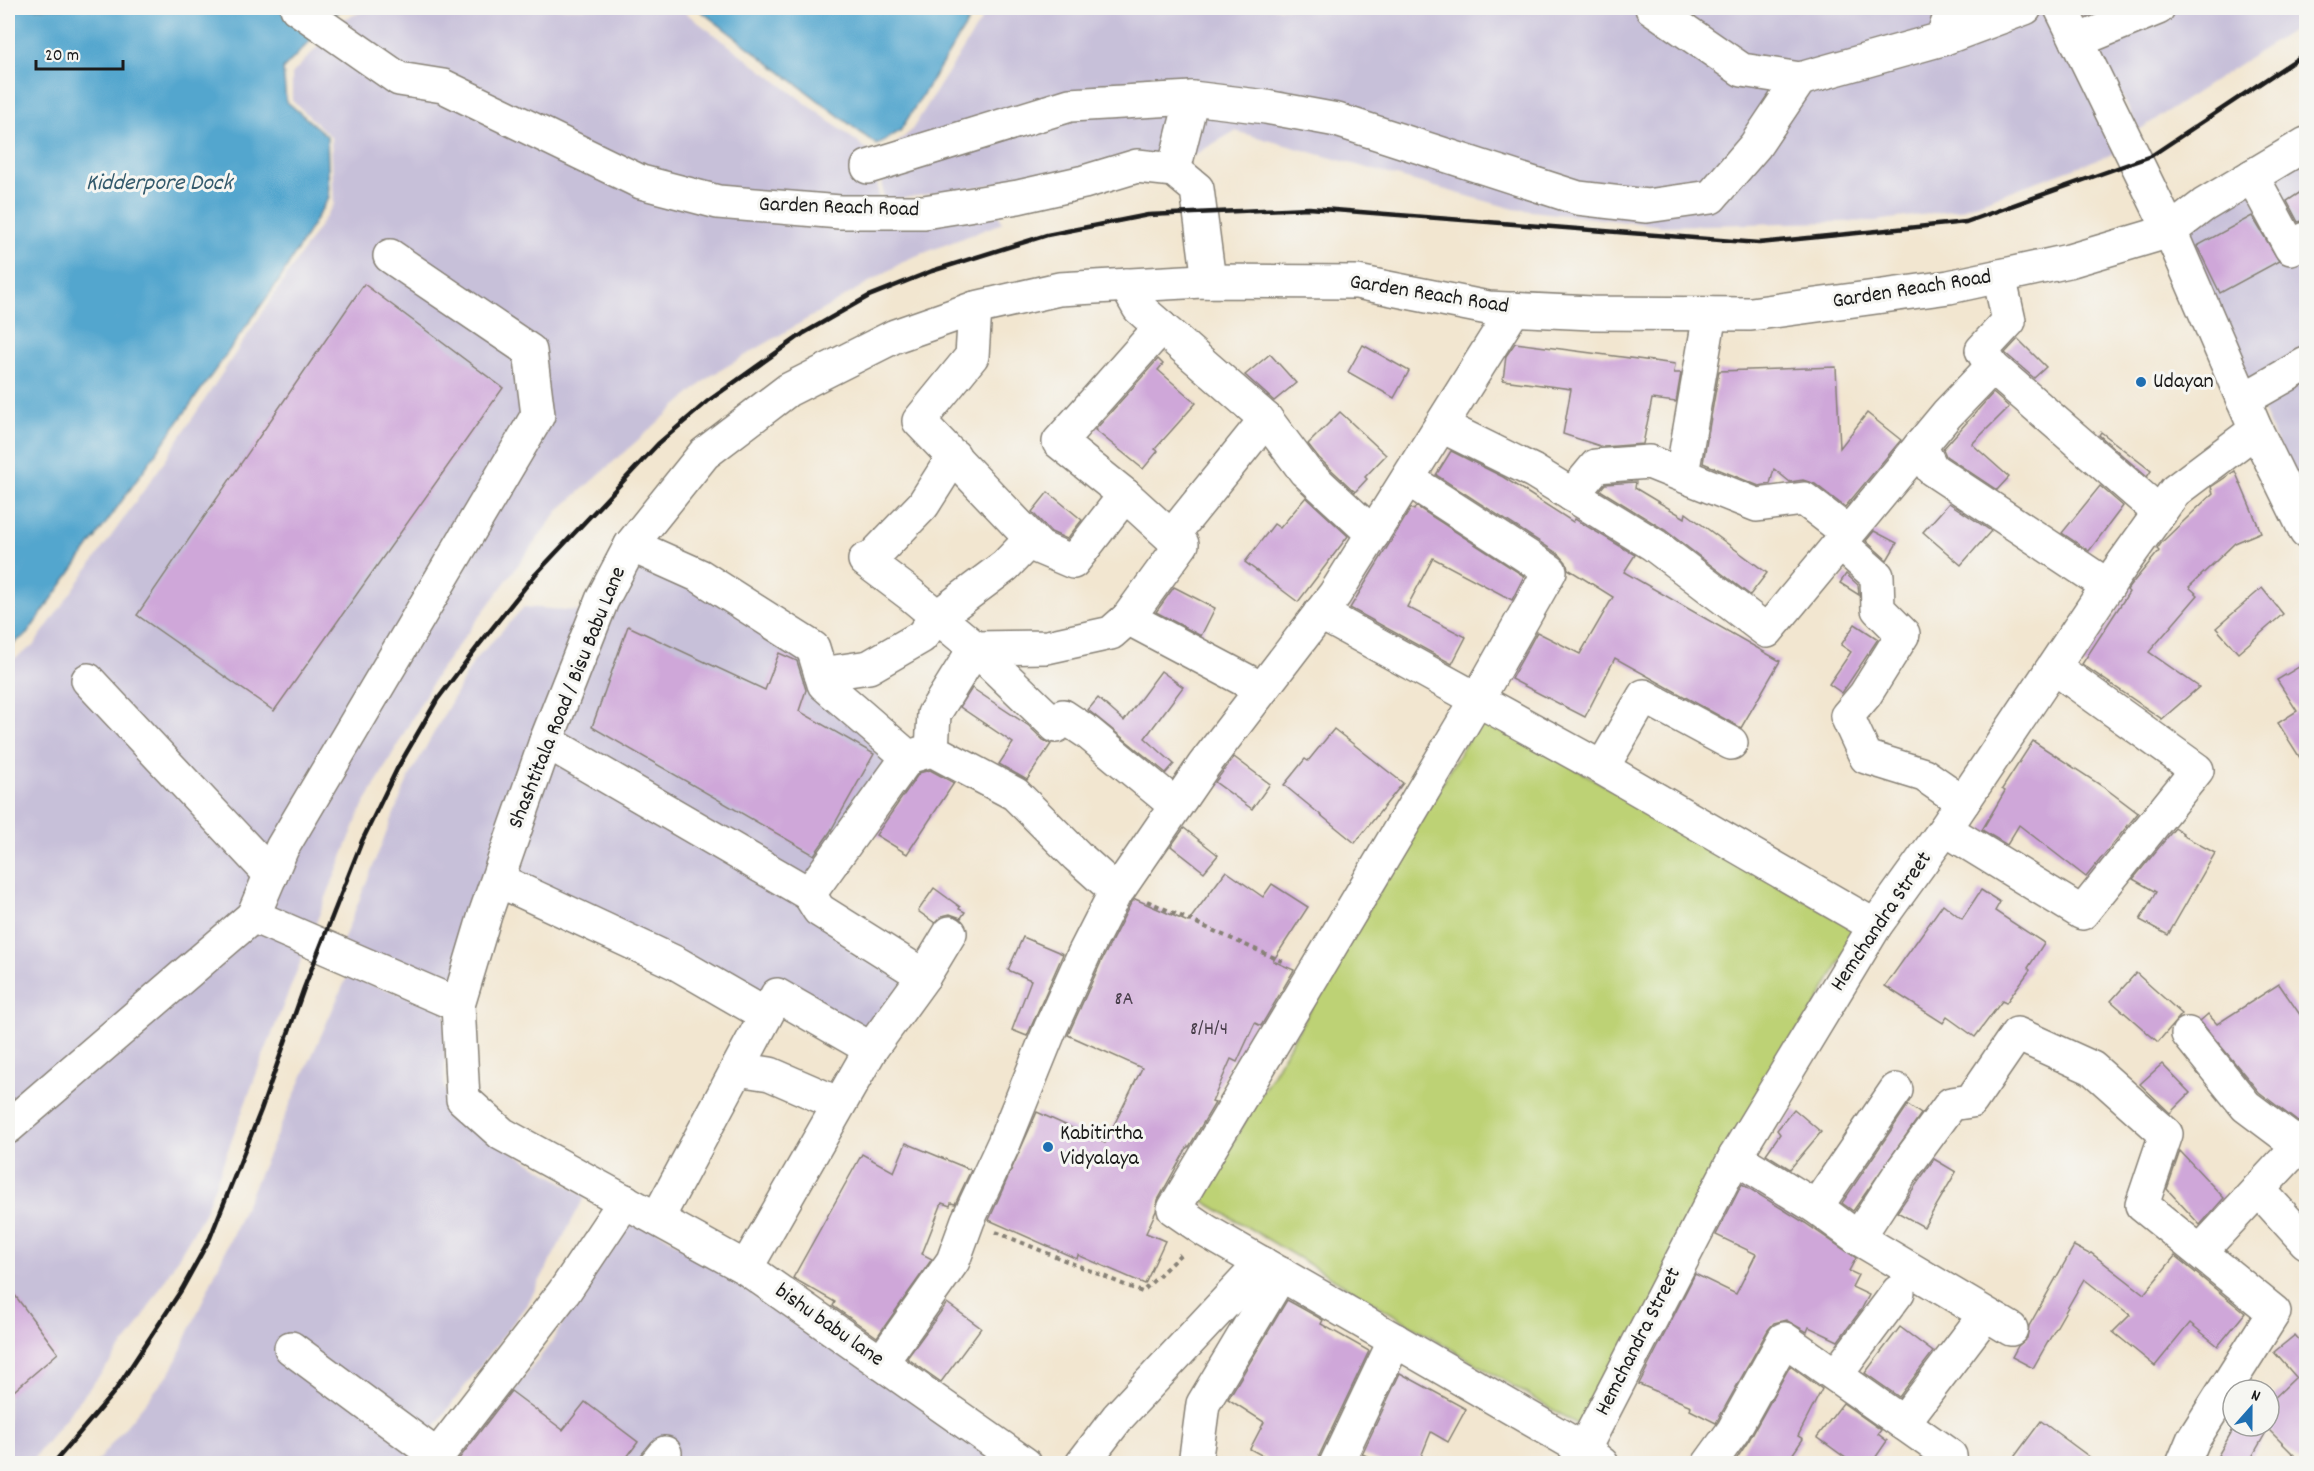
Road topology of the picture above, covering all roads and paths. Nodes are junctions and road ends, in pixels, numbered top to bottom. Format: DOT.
graph roads {
  1 [pos="297,8"];
  2 [pos="1652,8"];
  3 [pos="1953,8"];
  4 [pos="2025,8"];
  5 [pos="2061,8"];
  6 [pos="2158,8"];
  7 [pos="1942,39"];
  8 [pos="2078,40"];
  9 [pos="1800,79"];
  10 [pos="1192,98"];
  11 [pos="2307,144"];
  12 [pos="868,167"];
  13 [pos="1174,170"];
  14 [pos="2253,176"];
  15 [pos="2170,231"];
  16 [pos="2307,239"];
  17 [pos="390,256"];
  18 [pos="2000,276"];
  19 [pos="1209,281"];
  20 [pos="1126,285"];
  21 [pos="975,308"];
  22 [pos="1514,309"];
  23 [pos="1710,314"];
  24 [pos="1161,327"];
  25 [pos="2307,364"];
  26 [pos="1992,367"];
  27 [pos="2244,400"];
  28 [pos="1266,419"];
  29 [pos="1442,426"];
  30 [pos="2256,430"];
  31 [pos="1920,446"];
  32 [pos="954,456"];
  33 [pos="1682,474"];
  34 [pos="1408,479"];
  35 [pos="1125,495"];
  36 [pos="1572,495"];
  37 [pos="2160,513"];
  38 [pos="2307,532"];
  39 [pos="1373,534"];
  40 [pos="1171,537"];
  41 [pos="1844,538"];
  42 [pos="1031,539"];
  43 [pos="631,545"];
  44 [pos="2108,586"];
  45 [pos="1320,613"];
  46 [pos="937,617"];
  47 [pos="1128,618"];
  48 [pos="975,648"];
  49 [pos="2054,667"];
  50 [pos="821,674"];
  51 [pos="88,680"];
  52 [pos="1262,689"];
  53 [pos="1477,700"];
  54 [pos="546,741"];
  55 [pos="1731,743"];
  56 [pos="920,754"];
  57 [pos="1602,768"];
  58 [pos="1963,802"];
  59 [pos="1175,805"];
  60 [pos="1945,829"];
  61 [pos="271,875"];
  62 [pos="498,880"];
  63 [pos="1118,890"];
  64 [pos="809,894"];
  65 [pos="253,916"];
  66 [pos="1875,926"];
  67 [pos="950,933"];
  68 [pos="1312,975"];
  69 [pos="924,976"];
  70 [pos="458,1005"];
  71 [pos="765,1015"];
  72 [pos="2188,1034"];
  73 [pos="871,1049"];
  74 [pos="737,1069"];
  75 [pos="1896,1090"];
  76 [pos="839,1104"];
  77 [pos="8,1128"];
  78 [pos="2302,1142"];
  79 [pos="1735,1157"];
  80 [pos="2258,1189"];
  81 [pos="625,1201"];
  82 [pos="1816,1207"];
  83 [pos="657,1219"];
  84 [pos="968,1220"];
  85 [pos="1206,1231"];
  86 [pos="1858,1238"];
  87 [pos="2307,1242"];
  88 [pos="2201,1251"];
  89 [pos="746,1268"];
  90 [pos="1271,1268"];
  91 [pos="1898,1292"];
  92 [pos="1395,1340"];
  93 [pos="291,1348"];
  94 [pos="881,1363"];
  95 [pos="1836,1375"];
  96 [pos="1903,1423"];
  97 [pos="1587,1459"];
  98 [pos="434,1460"];
  99 [pos="1014,1460"];
  100 [pos="1082,1464"];
  101 [pos="1195,1464"];
  102 [pos="1336,1464"];
  103 [pos="1709,1464"];
  104 [pos="1951,1464"];
  105 [pos="2183,1464"];
  1 -- 13 [label="street, Garden Reach Road"];
  2 -- 9 [label="street"];
  3 -- 7 [label="street"];
  4 -- 7 [label="street"];
  5 -- 8 [label="street"];
  6 -- 8 [label="street"];
  7 -- 9 [label="street"];
  8 -- 15 [label="street"];
  9 -- 10 [label="street"];
  10 -- 12 [label="street"];
  10 -- 13 [label="street"];
  11 -- 14 [label="street, Garden Reach Road"];
  13 -- 19 [label="street"];
  14 -- 15 [label="street, Garden Reach Road"];
  14 -- 16 [label="street"];
  15 -- 18 [label="street, Garden Reach Road"];
  15 -- 27 [label="street"];
  17 -- 61 [label="street"];
  18 -- 23 [label="street, Garden Reach Road"];
  18 -- 26 [label="street"];
  19 -- 20 [label="street, Shashtitala Road / Bisu Babu Lane"];
  19 -- 22 [label="street, Garden Reach Road"];
  20 -- 21 [label="street, Shashtitala Road / Bisu Babu Lane"];
  20 -- 24 [label="street"];
  21 -- 32 [label="street"];
  21 -- 43 [label="street, Shashtitala Road / Bisu Babu Lane"];
  22 -- 23 [label="street, Garden Reach Road"];
  22 -- 29 [label="street"];
  23 -- 33 [label="street"];
  24 -- 28 [label="street"];
  24 -- 35 [label="street"];
  25 -- 27 [label="street"];
  26 -- 31 [label="street"];
  26 -- 37 [label="street"];
  27 -- 30 [label="street"];
  28 -- 39 [label="street"];
  28 -- 40 [label="street"];
  29 -- 34 [label="street"];
  29 -- 36 [label="street"];
  30 -- 37 [label="street, Hemchandra Street"];
  30 -- 38 [label="street"];
  31 -- 41 [label="street"];
  31 -- 44 [label="street"];
  32 -- 42 [label="street"];
  32 -- 46 [label="street"];
  33 -- 36 [label="street"];
  33 -- 41 [label="street"];
  34 -- 39 [label="street"];
  34 -- 53 [label="street"];
  35 -- 40 [label="street"];
  35 -- 42 [label="street"];
  36 -- 41 [label="street"];
  37 -- 44 [label="street, Hemchandra Street"];
  39 -- 45 [label="street"];
  40 -- 47 [label="street"];
  41 -- 58 [label="street"];
  42 -- 46 [label="street"];
  43 -- 50 [label="street"];
  43 -- 54 [label="street, Shashtitala Road / Bisu Babu Lane"];
  44 -- 49 [label="street, Hemchandra Street"];
  45 -- 52 [label="street"];
  45 -- 53 [label="street"];
  46 -- 48 [label="street"];
  46 -- 50 [label="street"];
  47 -- 48 [label="street"];
  47 -- 52 [label="street"];
  48 -- 56 [label="street"];
  48 -- 59 [label="street"];
  49 -- 58 [label="street, Hemchandra Street"];
  49 -- 60 [label="street"];
  50 -- 56 [label="street"];
  51 -- 61 [label="street"];
  52 -- 59 [label="street"];
  53 -- 57 [label="street"];
  53 -- 68 [label="street"];
  54 -- 62 [label="street, Shashtitala Road / Bisu Babu Lane"];
  54 -- 64 [label="street"];
  55 -- 57 [label="street"];
  56 -- 63 [label="street"];
  56 -- 64 [label="street"];
  57 -- 66 [label="street"];
  58 -- 60 [label="street, Hemchandra Street"];
  59 -- 63 [label="street"];
  60 -- 66 [label="street, Hemchandra Street"];
  61 -- 65 [label="street"];
  62 -- 70 [label="street, Shashtitala Road / Bisu Babu Lane"];
  62 -- 71 [label="street"];
  63 -- 68 [label="path"];
  63 -- 84 [label="street"];
  64 -- 69 [label="street"];
  65 -- 70 [label="street"];
  65 -- 77 [label="street"];
  66 -- 79 [label="street, Hemchandra Street"];
  67 -- 69 [label="street"];
  68 -- 85 [label="street"];
  69 -- 73 [label="street"];
  70 -- 81 [label="street, Shashtitala Road / Bisu Babu Lane"];
  71 -- 73 [label="street"];
  71 -- 74 [label="street"];
  72 -- 78 [label="street"];
  73 -- 76 [label="street"];
  74 -- 76 [label="street"];
  74 -- 83 [label="street"];
  75 -- 82 [label="street"];
  76 -- 89 [label="street"];
  78 -- 80 [label="street"];
  79 -- 82 [label="street"];
  79 -- 97 [label="street, Hemchandra Street"];
  80 -- 87 [label="street"];
  80 -- 88 [label="street"];
  81 -- 83 [label="street, bishu babu lane"];
  81 -- 98 [label="street"];
  82 -- 86 [label="street"];
  83 -- 89 [label="street, bishu babu lane"];
  84 -- 85 [label="path"];
  84 -- 94 [label="street"];
  85 -- 90 [label="street"];
  86 -- 88 [label="street"];
  86 -- 96 [label="street"];
  88 -- 105 [label="street"];
  89 -- 94 [label="street, bishu babu lane"];
  90 -- 92 [label="street"];
  90 -- 100 [label="street"];
  90 -- 101 [label="street"];
  91 -- 95 [label="street"];
  92 -- 97 [label="street"];
  92 -- 102 [label="street"];
  93 -- 98 [label="street"];
  94 -- 99 [label="street, bishu babu lane"];
  95 -- 96 [label="street"];
  95 -- 103 [label="street"];
  96 -- 104 [label="street"];
}
